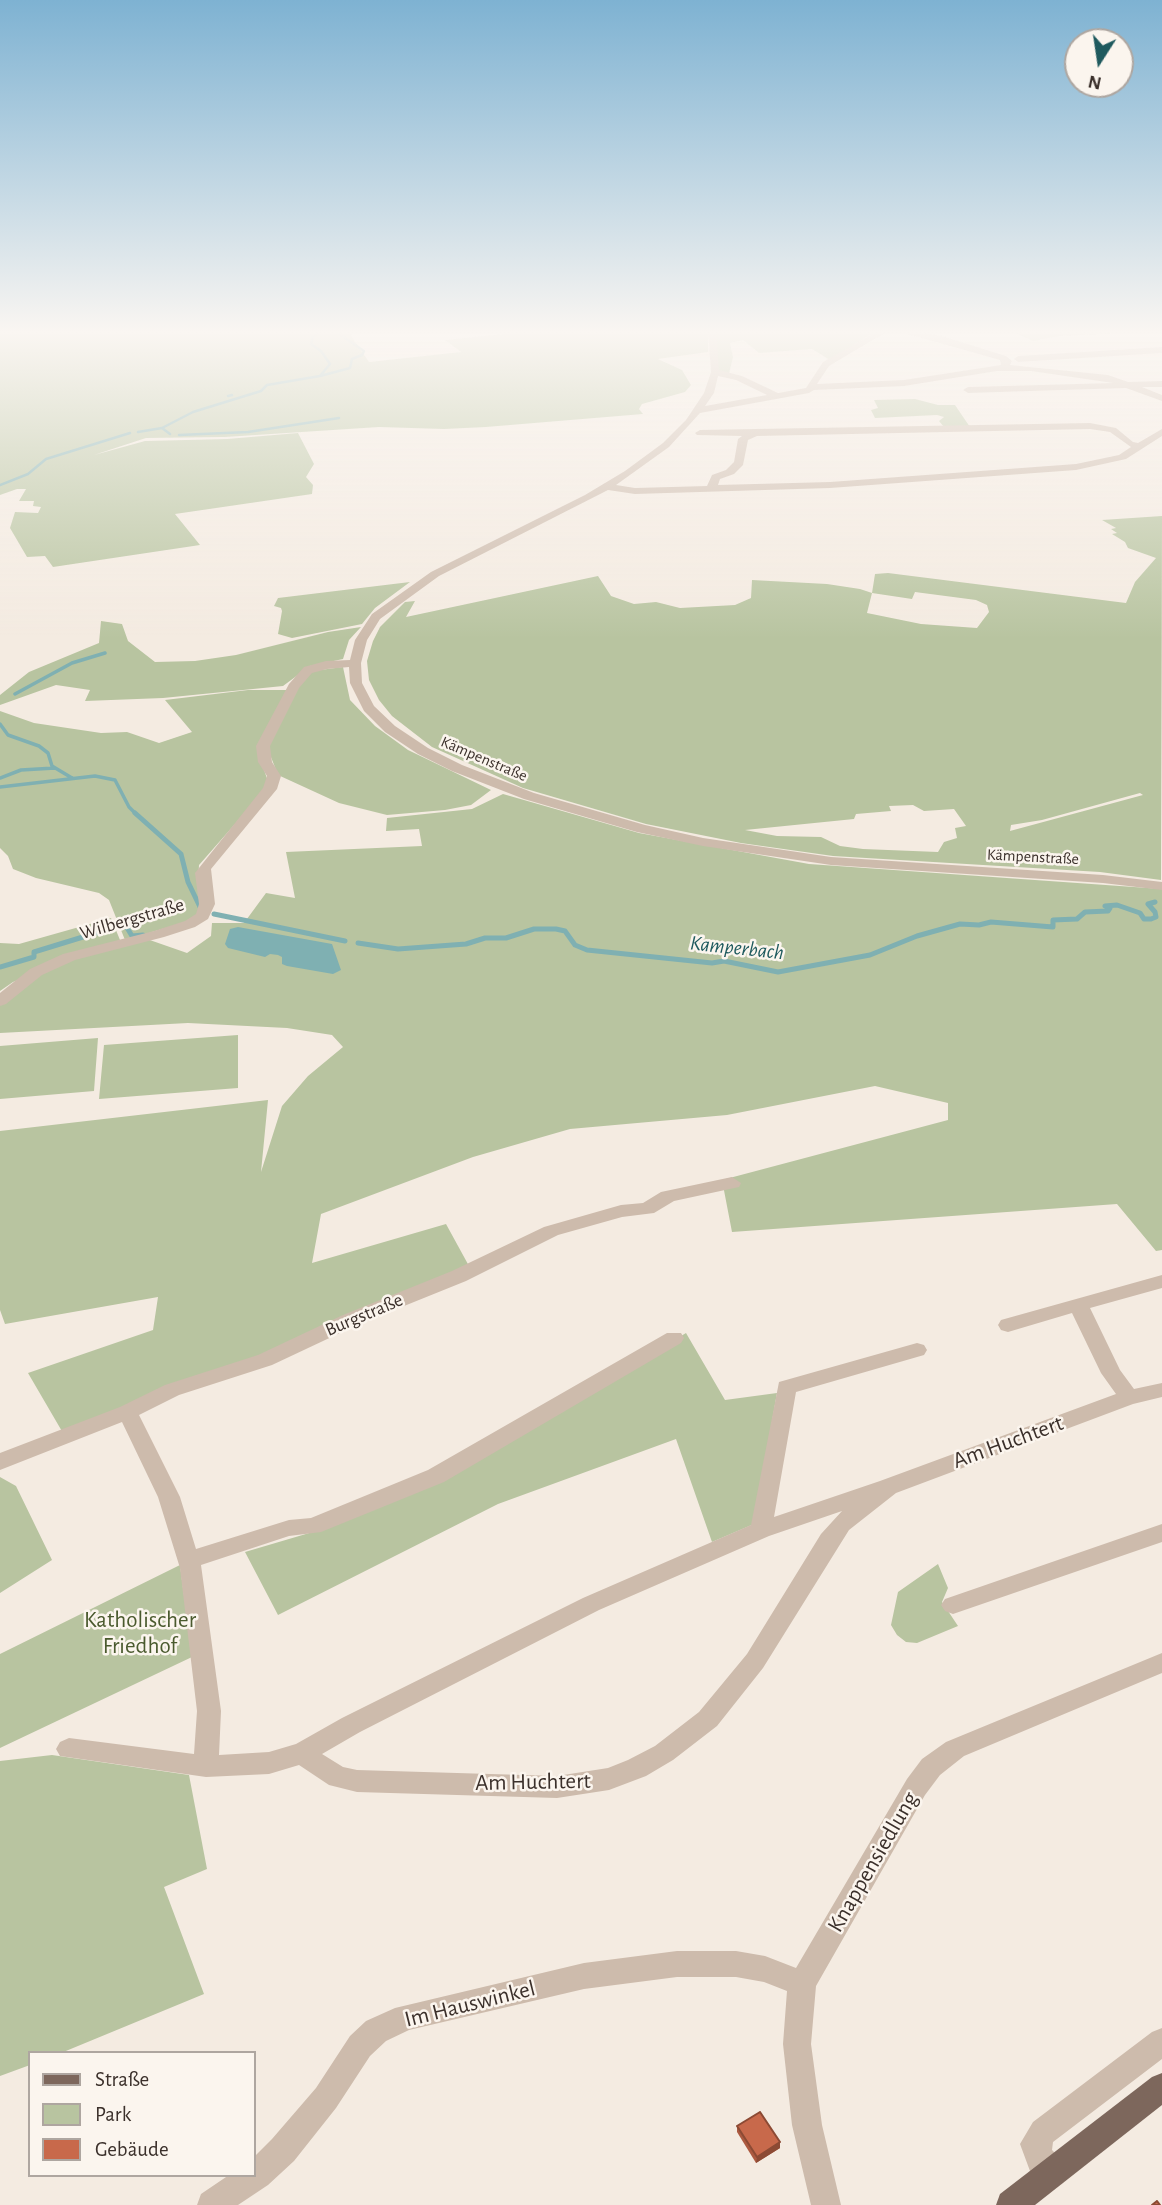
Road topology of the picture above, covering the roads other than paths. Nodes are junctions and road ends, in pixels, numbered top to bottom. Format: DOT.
graph roads {
  1 [pos="676,434"];
  2 [pos="753,434"];
  3 [pos="1115,434"];
  4 [pos="1159,434"];
  5 [pos="1141,446"];
  6 [pos="607,487"];
  7 [pos="711,489"];
  8 [pos="355,663"];
  9 [pos="1162,886"];
  10 [pos="0,1000"];
  11 [pos="732,1183"];
  12 [pos="1162,1281"];
  13 [pos="1078,1305"];
  14 [pos="1008,1325"];
  15 [pos="674,1338"];
  16 [pos="917,1350"];
  17 [pos="1162,1390"];
  18 [pos="1129,1398"];
  19 [pos="127,1412"];
  20 [pos="0,1462"];
  21 [pos="888,1487"];
  22 [pos="761,1530"];
  23 [pos="1162,1533"];
  24 [pos="188,1560"];
  25 [pos="953,1605"];
  26 [pos="1162,1662"];
  27 [pos="68,1749"];
  28 [pos="303,1753"];
  29 [pos="206,1766"];
  30 [pos="802,1984"];
  31 [pos="1162,2042"];
  32 [pos="1162,2087"];
  33 [pos="1052,2172"];
  34 [pos="256,2175"];
  35 [pos="253,2177"];
  36 [pos="212,2205"];
  37 [pos="826,2205"];
  38 [pos="1011,2205"];
  1 -- 6 [label="street"];
  2 -- 7 [label="street"];
  3 -- 5 [label="street"];
  4 -- 5 [label="street"];
  5 -- 7 [label="street"];
  6 -- 7 [label="street"];
  6 -- 8 [label="street"];
  8 -- 9 [label="street, Kämpenstraße"];
  8 -- 10 [label="street, Wilbergstraße"];
  11 -- 19 [label="street, Burgstraße"];
  12 -- 13 [label="street"];
  13 -- 14 [label="street"];
  13 -- 18 [label="street"];
  15 -- 24 [label="street"];
  16 -- 22 [label="street"];
  17 -- 18 [label="street, Am Huchtert"];
  18 -- 21 [label="street, Am Huchtert"];
  19 -- 20 [label="street, Burgstraße"];
  19 -- 24 [label="street"];
  21 -- 22 [label="street, Am Huchtert"];
  21 -- 28 [label="street, Am Huchtert"];
  22 -- 28 [label="street, Am Huchtert"];
  23 -- 25 [label="street"];
  24 -- 29 [label="street"];
  26 -- 30 [label="street, Knappensiedlung"];
  27 -- 29 [label="street, Am Huchtert"];
  28 -- 29 [label="street, Am Huchtert"];
  30 -- 34 [label="street, Im Hauswinkel"];
  30 -- 37 [label="street, Knappensiedlung"];
  31 -- 33 [label="street"];
  32 -- 33 [label="main road"];
  33 -- 38 [label="main road"];
  35 -- 36 [label="street, Im Hauswinkel"];
}
